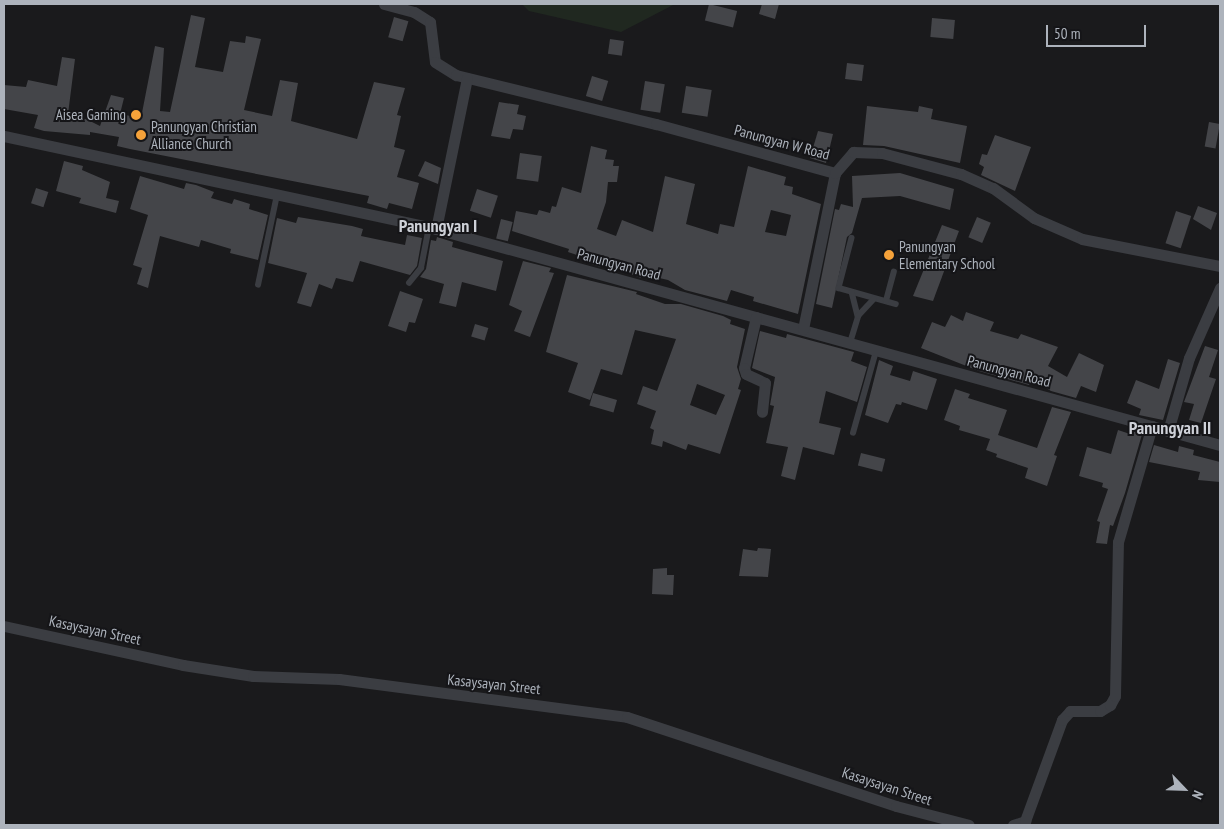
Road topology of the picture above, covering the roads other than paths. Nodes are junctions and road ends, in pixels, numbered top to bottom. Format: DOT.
graph roads {
  1 [pos="384,4"];
  2 [pos="467,78"];
  3 [pos="4,136"];
  4 [pos="835,173"];
  5 [pos="277,195"];
  6 [pos="432,228"];
  7 [pos="852,238"];
  8 [pos="1220,266"];
  9 [pos="894,272"];
  10 [pos="409,283"];
  11 [pos="258,285"];
  12 [pos="1220,288"];
  13 [pos="852,292"];
  14 [pos="874,299"];
  15 [pos="886,301"];
  16 [pos="896,304"];
  17 [pos="858,316"];
  18 [pos="756,317"];
  19 [pos="803,329"];
  20 [pos="850,343"];
  21 [pos="876,351"];
  22 [pos="762,412"];
  23 [pos="1152,426"];
  24 [pos="1168,430"];
  25 [pos="853,433"];
  26 [pos="1220,445"];
  27 [pos="4,626"];
  28 [pos="970,825"];
  29 [pos="1013,825"];
  1 -- 2 [label="street, Panungyan W Road"];
  2 -- 4 [label="street, Panungyan W Road"];
  2 -- 6 [label="street"];
  3 -- 5 [label="street, Panungyan Road"];
  4 -- 8 [label="street, Panungyan W Road"];
  4 -- 19 [label="street"];
  5 -- 6 [label="street, Panungyan Road"];
  5 -- 11 [label="lane"];
  6 -- 10 [label="lane"];
  6 -- 18 [label="street, Panungyan Road"];
  7 -- 13 [label="lane"];
  9 -- 15 [label="lane"];
  12 -- 24 [label="street"];
  13 -- 14 [label="lane"];
  13 -- 17 [label="lane"];
  14 -- 15 [label="lane"];
  14 -- 17 [label="lane"];
  15 -- 16 [label="lane"];
  17 -- 20 [label="lane"];
  18 -- 19 [label="street, Panungyan Road"];
  18 -- 22 [label="street"];
  19 -- 20 [label="street, Panungyan Road"];
  20 -- 21 [label="street, Panungyan Road"];
  21 -- 23 [label="street, Panungyan Road"];
  21 -- 25 [label="lane"];
  23 -- 24 [label="street, Panungyan Road"];
  23 -- 29 [label="street"];
  24 -- 26 [label="street, Panungyan Road"];
  27 -- 28 [label="street, Kasaysayan Street"];
}
